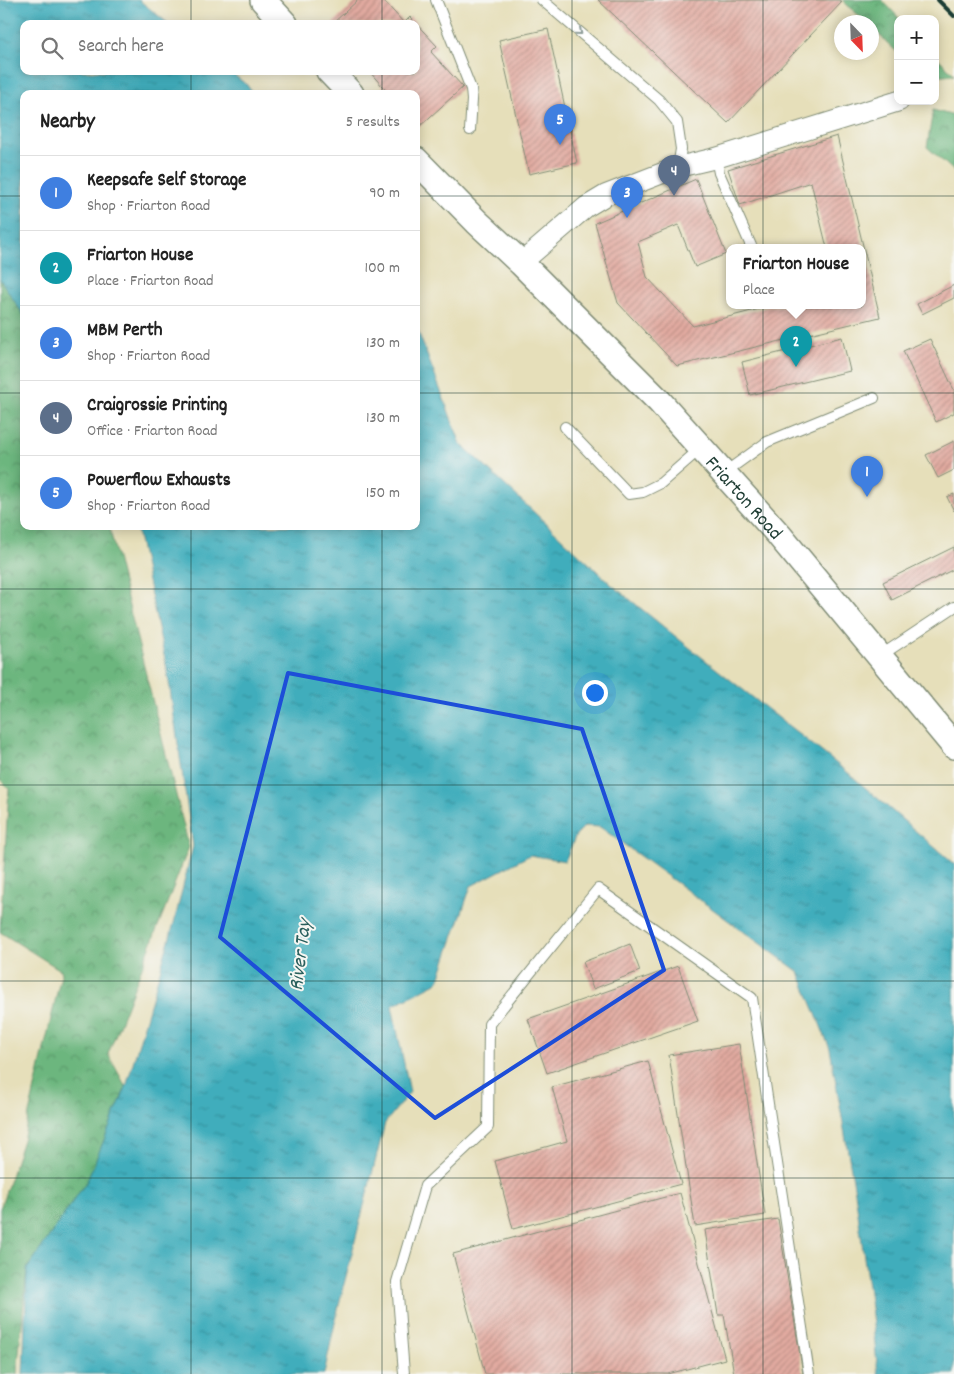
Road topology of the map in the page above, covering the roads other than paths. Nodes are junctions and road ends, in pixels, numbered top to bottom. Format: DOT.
graph roads {
  1 [pos="263,0"];
  2 [pos="436,0"];
  3 [pos="542,0"];
  4 [pos="281,20"];
  5 [pos="333,75"];
  6 [pos="347,90"];
  7 [pos="894,103"];
  8 [pos="470,130"];
  9 [pos="716,158"];
  10 [pos="420,164"];
  11 [pos="678,167"];
  12 [pos="750,244"];
  13 [pos="521,263"];
  14 [pos="874,398"];
  15 [pos="564,428"];
  16 [pos="701,448"];
  17 [pos="723,473"];
  18 [pos="954,607"];
  19 [pos="880,656"];
  20 [pos="954,746"];
  21 [pos="404,1374"];
  22 [pos="809,1374"];
  1 -- 4 [label="street"];
  2 -- 8 [label="lane"];
  3 -- 11 [label="lane, one-way"];
  5 -- 6 [label="street"];
  7 -- 9 [label="street"];
  9 -- 11 [label="street"];
  9 -- 12 [label="lane"];
  10 -- 13 [label="street, Friarton Road"];
  11 -- 13 [label="street"];
  13 -- 16 [label="street, Friarton Road"];
  14 -- 17 [label="lane"];
  15 -- 16 [label="lane"];
  16 -- 17 [label="street, Friarton Road"];
  17 -- 19 [label="street, Friarton Road"];
  18 -- 19 [label="lane"];
  19 -- 20 [label="street, Friarton Road"];
  21 -- 22 [label="lane"];
}
